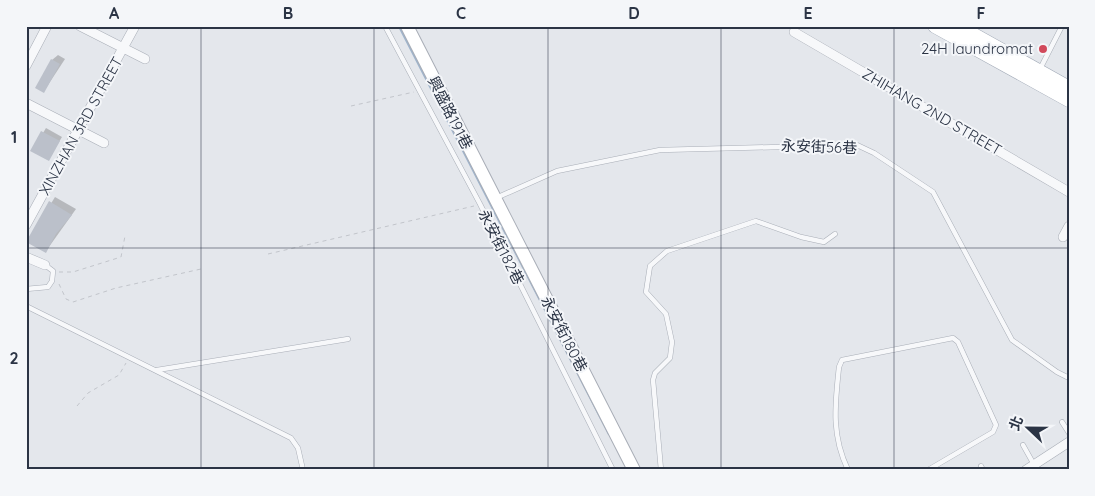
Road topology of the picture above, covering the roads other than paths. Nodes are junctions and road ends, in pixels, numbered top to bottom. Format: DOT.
graph roads {
  1 [pos="47,26"];
  2 [pos="80,26"];
  3 [pos="135,26"];
  4 [pos="385,26"];
  5 [pos="407,26"];
  6 [pos="935,26"];
  7 [pos="958,26"];
  8 [pos="1062,26"];
  9 [pos="794,32"];
  10 [pos="124,48"];
  11 [pos="145,59"];
  12 [pos="26,66"];
  13 [pos="1036,76"];
  14 [pos="1069,88"];
  15 [pos="1069,100"];
  16 [pos="26,103"];
  17 [pos="80,130"];
  18 [pos="104,143"];
  19 [pos="1069,192"];
  20 [pos="494,199"];
  21 [pos="26,225"];
  22 [pos="1069,226"];
  23 [pos="835,234"];
  24 [pos="1063,237"];
  25 [pos="26,257"];
  26 [pos="45,266"];
  27 [pos="26,289"];
  28 [pos="26,306"];
  29 [pos="348,340"];
  30 [pos="157,370"];
  31 [pos="1069,378"];
  32 [pos="1062,422"];
  33 [pos="1069,432"];
  34 [pos="1069,442"];
  35 [pos="1023,445"];
  36 [pos="1035,467"];
  37 [pos="303,470"];
  38 [pos="613,470"];
  39 [pos="634,470"];
  40 [pos="661,470"];
  41 [pos="848,470"];
  42 [pos="928,470"];
  43 [pos="1026,470"];
  1 -- 12 [label="street"];
  2 -- 10 [label="street"];
  3 -- 10 [label="street, XINZHAN 3RD STREET"];
  4 -- 38 [label="lane, 永安街182巷"];
  5 -- 20 [label="street, 興盛路191巷"];
  6 -- 13 [label="main road"];
  7 -- 13 [label="main road"];
  8 -- 13 [label="lane"];
  9 -- 19 [label="street, ZHIHANG 2ND STREET"];
  10 -- 11 [label="street"];
  10 -- 17 [label="street, XINZHAN 3RD STREET"];
  13 -- 14 [label="main road"];
  13 -- 15 [label="main road"];
  16 -- 17 [label="street"];
  17 -- 18 [label="street"];
  17 -- 21 [label="street, XINZHAN 3RD STREET"];
  20 -- 31 [label="lane, 永安街56巷"];
  20 -- 39 [label="street, 永安街180巷"];
  22 -- 24 [label="street"];
  23 -- 40 [label="lane"];
  25 -- 26 [label="street"];
  26 -- 27 [label="lane"];
  28 -- 30 [label="lane"];
  29 -- 30 [label="lane"];
  30 -- 37 [label="lane"];
  32 -- 33 [label="lane"];
  34 -- 36 [label="street"];
  35 -- 36 [label="lane"];
  36 -- 43 [label="street"];
  41 -- 42 [label="lane"];
}
